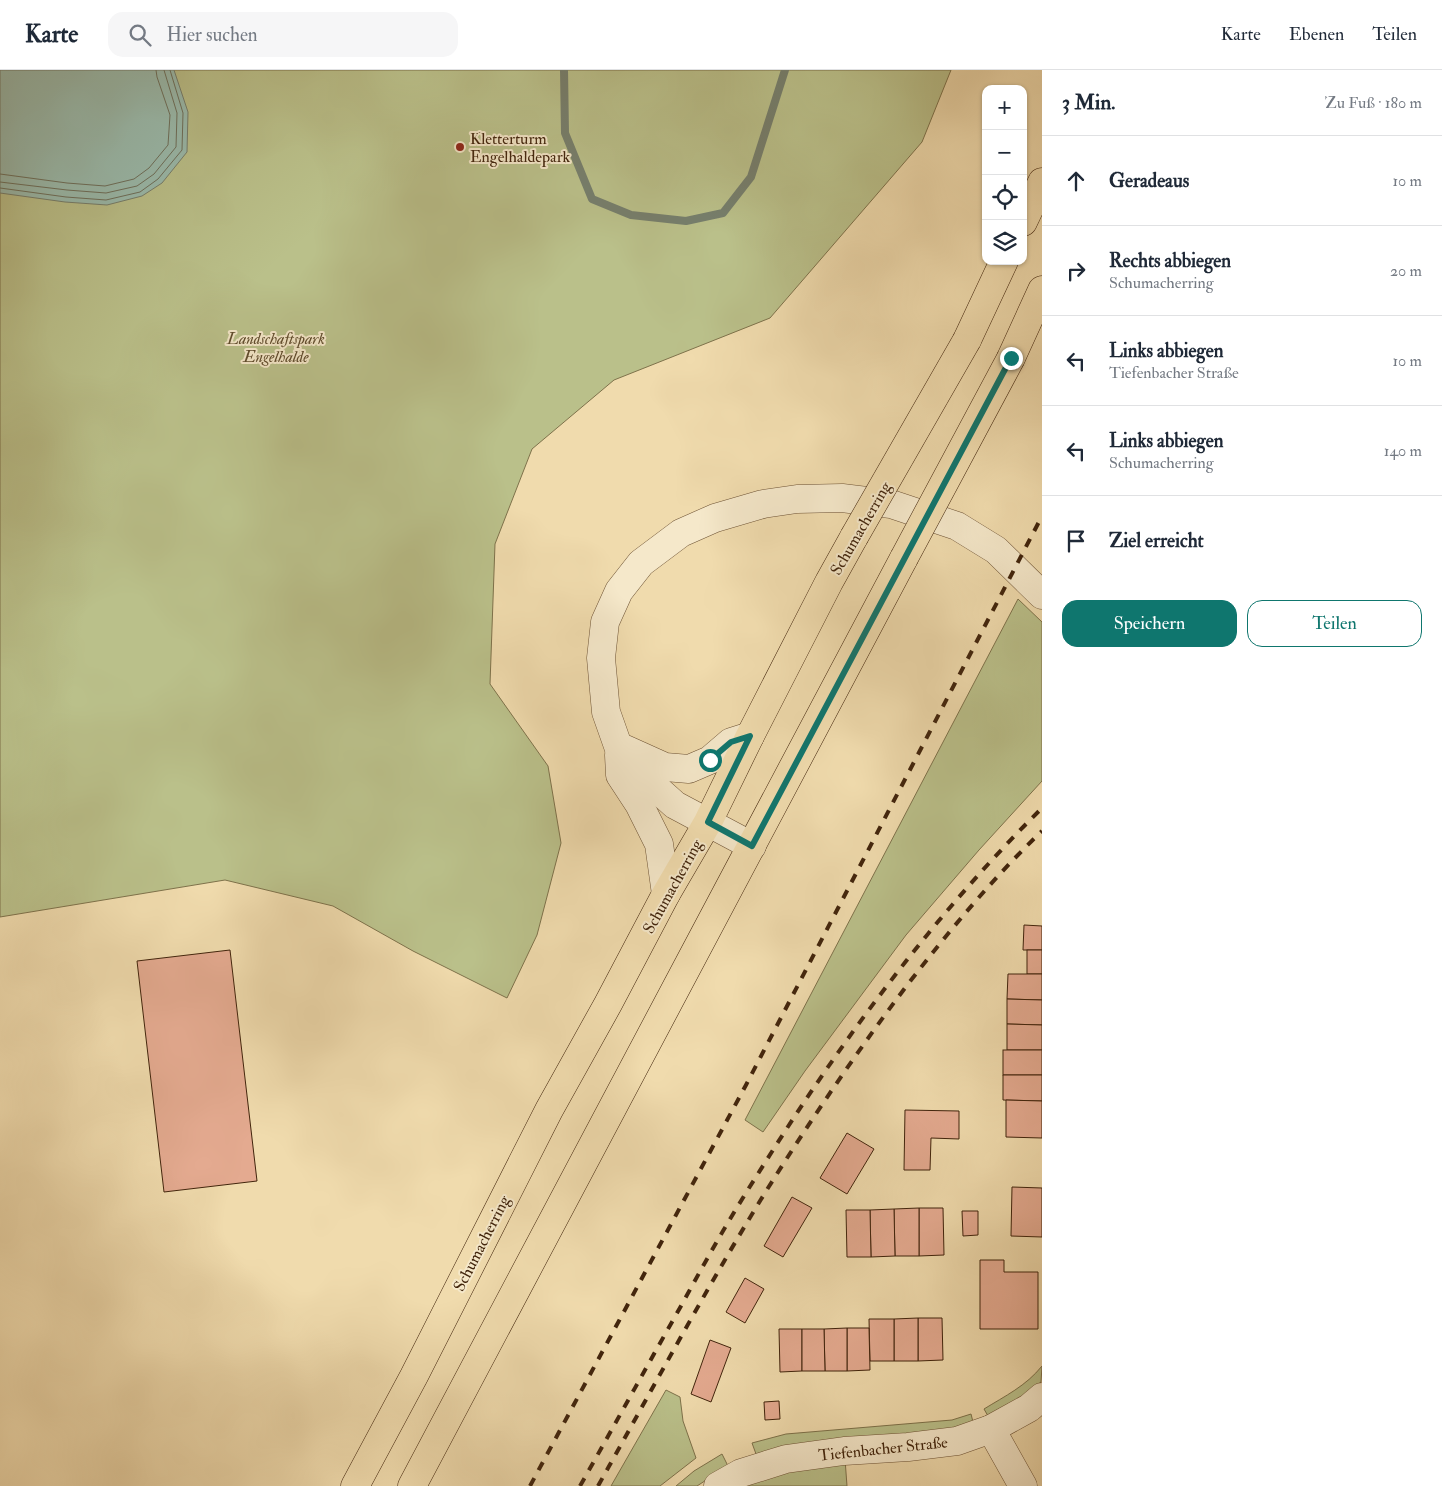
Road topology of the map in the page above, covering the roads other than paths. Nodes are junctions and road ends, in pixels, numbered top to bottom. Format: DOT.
graph roads {
  1 [pos="1042,182"];
  2 [pos="1024,220"];
  3 [pos="1002,265"];
  4 [pos="1042,290"];
  5 [pos="1042,595"];
  6 [pos="750,736"];
  7 [pos="618,746"];
  8 [pos="708,822"];
  9 [pos="752,846"];
  10 [pos="666,894"];
  11 [pos="1042,1397"];
  12 [pos="991,1429"];
  13 [pos="355,1486"];
  14 [pos="412,1486"];
  15 [pos="718,1486"];
  16 [pos="1023,1486"];
  1 -- 2 [label="main road"];
  3 -- 6 [label="main road, Schumacherring, bridge"];
  4 -- 9 [label="main road, bridge"];
  5 -- 7 [label="street"];
  6 -- 7 [label="street"];
  6 -- 8 [label="main road, Schumacherring"];
  7 -- 8 [label="street"];
  7 -- 10 [label="street"];
  8 -- 9 [label="street"];
  8 -- 10 [label="main road, Schumacherring"];
  9 -- 14 [label="main road"];
  10 -- 13 [label="main road, Schumacherring"];
  11 -- 12 [label="street, Tiefenbacher Straße"];
  12 -- 15 [label="street, Tiefenbacher Straße"];
  12 -- 16 [label="street"];
}
